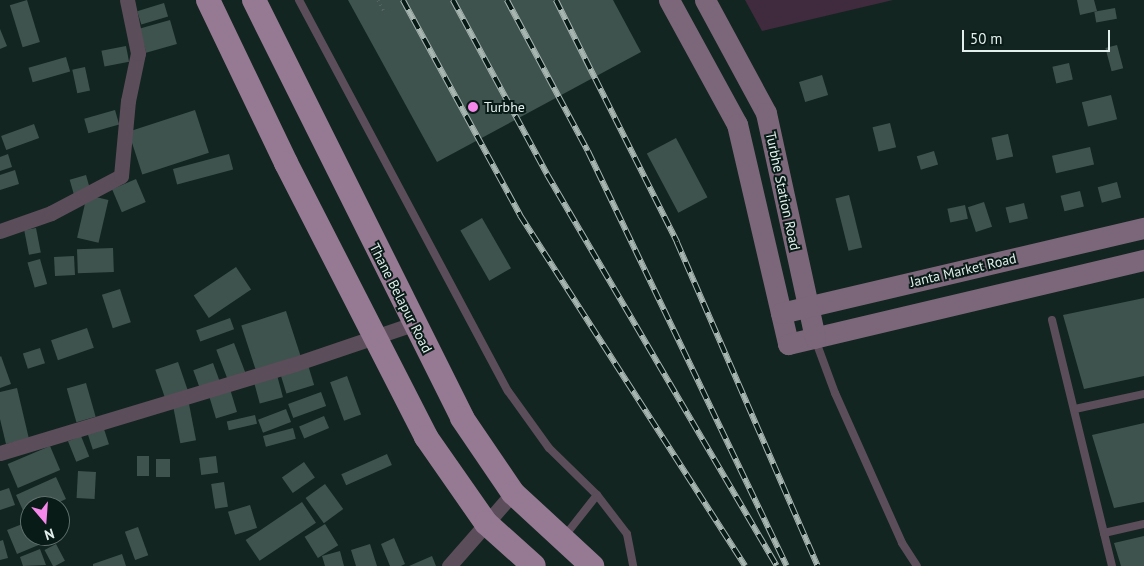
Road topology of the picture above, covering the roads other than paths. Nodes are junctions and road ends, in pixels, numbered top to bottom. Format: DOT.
graph roads {
  1 [pos="127,0"];
  2 [pos="208,0"];
  3 [pos="254,0"];
  4 [pos="298,0"];
  5 [pos="670,0"];
  6 [pos="705,0"];
  7 [pos="1144,228"];
  8 [pos="0,231"];
  9 [pos="1144,260"];
  10 [pos="808,307"];
  11 [pos="781,313"];
  12 [pos="1052,320"];
  13 [pos="413,324"];
  14 [pos="375,338"];
  15 [pos="815,338"];
  16 [pos="1144,394"];
  17 [pos="1075,409"];
  18 [pos="0,453"];
  19 [pos="513,493"];
  20 [pos="597,495"];
  21 [pos="486,523"];
  22 [pos="1144,524"];
  23 [pos="1104,533"];
  24 [pos="563,539"];
  25 [pos="449,566"];
  26 [pos="534,566"];
  27 [pos="592,566"];
  28 [pos="633,566"];
  29 [pos="917,566"];
  30 [pos="1112,566"];
  1 -- 8 [label="street"];
  2 -- 14 [label="main road"];
  3 -- 13 [label="main road, Thane Belapur Road"];
  4 -- 20 [label="lane"];
  5 -- 11 [label="main road, Turbhe Station Road"];
  6 -- 10 [label="main road, Turbhe Station Road"];
  7 -- 10 [label="main road, Janta Market Road"];
  9 -- 15 [label="main road"];
  10 -- 11 [label="main road, Janta Market Road"];
  10 -- 15 [label="main road, Turbhe Station Road"];
  11 -- 15 [label="main road, Turbhe Station Road"];
  12 -- 17 [label="lane"];
  13 -- 14 [label="street"];
  13 -- 19 [label="main road, Thane Belapur Road"];
  14 -- 18 [label="street"];
  14 -- 21 [label="main road"];
  15 -- 29 [label="lane, Turbhe Station Road"];
  16 -- 17 [label="lane"];
  17 -- 23 [label="lane"];
  19 -- 21 [label="street"];
  19 -- 24 [label="main road, Thane Belapur Road"];
  20 -- 24 [label="lane"];
  20 -- 28 [label="lane"];
  21 -- 25 [label="street"];
  21 -- 26 [label="main road"];
  22 -- 23 [label="lane"];
  23 -- 30 [label="lane"];
  24 -- 27 [label="main road, Thane Belapur Road"];
}
